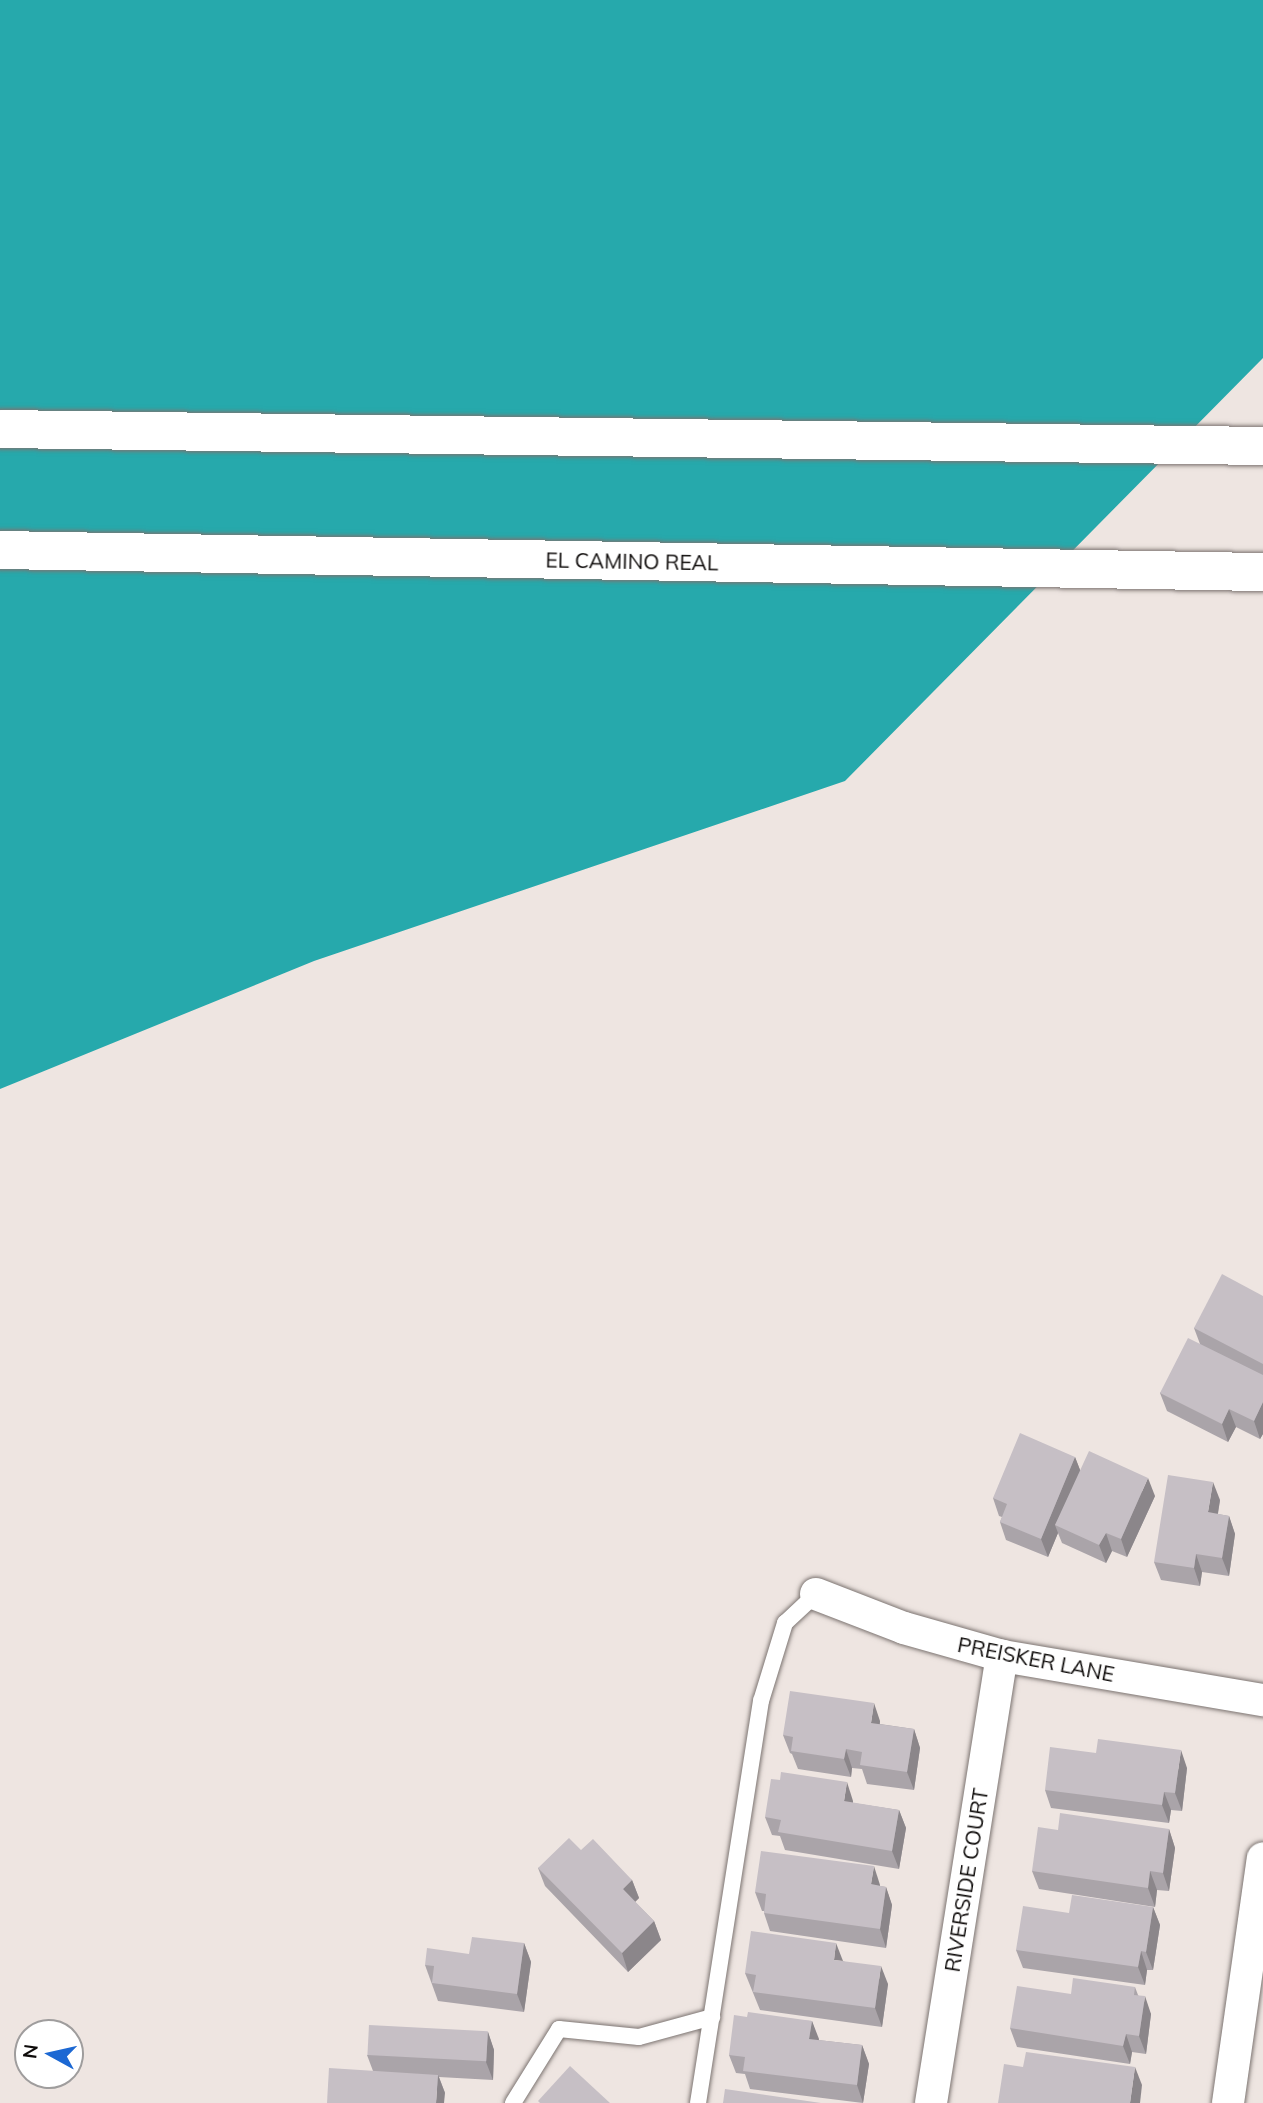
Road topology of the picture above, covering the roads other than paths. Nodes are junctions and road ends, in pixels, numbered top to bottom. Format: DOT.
graph roads {
  1 [pos="0,429"];
  2 [pos="1263,446"];
  3 [pos="0,550"];
  4 [pos="1263,572"];
  5 [pos="816,1594"];
  6 [pos="1002,1656"];
  7 [pos="1263,1700"];
  8 [pos="1263,1858"];
  9 [pos="712,2017"];
  10 [pos="513,2103"];
  11 [pos="698,2103"];
  12 [pos="931,2103"];
  13 [pos="1227,2103"];
  1 -- 2 [label="highway"];
  3 -- 4 [label="highway, EL CAMINO REAL"];
  5 -- 6 [label="street, PREISKER LANE"];
  5 -- 9 [label="lane"];
  6 -- 7 [label="street, PREISKER LANE"];
  6 -- 12 [label="street, RIVERSIDE COURT"];
  8 -- 13 [label="street"];
  9 -- 10 [label="lane"];
  9 -- 11 [label="lane"];
}
